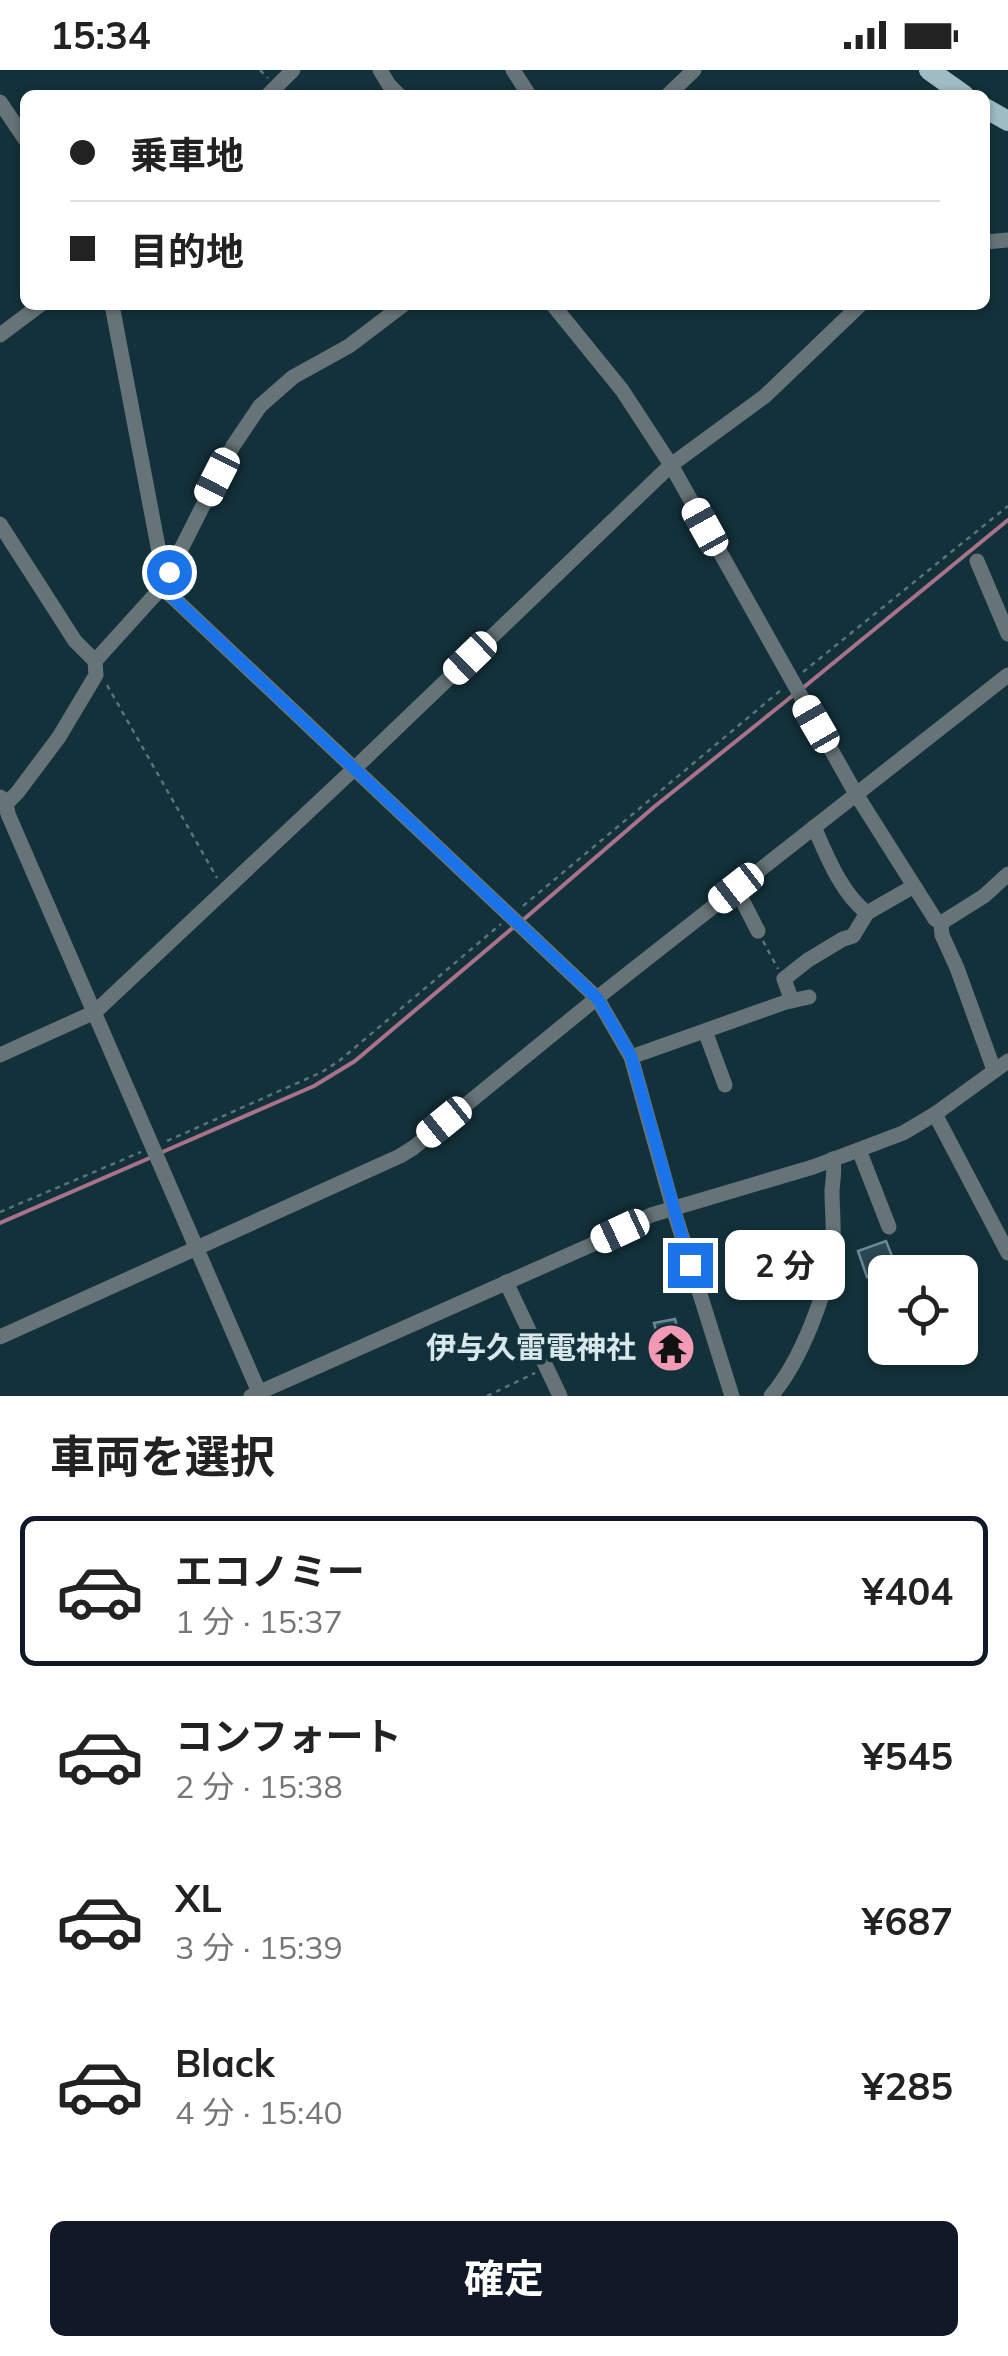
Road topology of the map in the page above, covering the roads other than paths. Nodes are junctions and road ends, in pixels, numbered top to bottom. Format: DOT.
graph roads {
  1 [pos="293,70"];
  2 [pos="694,70"];
  3 [pos="929,70"];
  4 [pos="273,90"];
  5 [pos="673,90"];
  6 [pos="957,90"];
  7 [pos="0,102"];
  8 [pos="20,132"];
  9 [pos="33,310"];
  10 [pos="113,310"];
  11 [pos="396,310"];
  12 [pos="556,310"];
  13 [pos="855,310"];
  14 [pos="0,335"];
  15 [pos="671,465"];
  16 [pos="0,524"];
  17 [pos="977,561"];
  18 [pos="166,580"];
  19 [pos="1008,634"];
  20 [pos="95,662"];
  21 [pos="1008,676"];
  22 [pos="354,768"];
  23 [pos="856,794"];
  24 [pos="2,803"];
  25 [pos="814,827"];
  26 [pos="1008,874"];
  27 [pos="914,886"];
  28 [pos="736,888"];
  29 [pos="867,913"];
  30 [pos="941,923"];
  31 [pos="758,931"];
  32 [pos="597,998"];
  33 [pos="95,1012"];
  34 [pos="705,1031"];
  35 [pos="0,1055"];
  36 [pos="631,1056"];
  37 [pos="1001,1065"];
  38 [pos="726,1085"];
  39 [pos="935,1114"];
  40 [pos="859,1150"];
  41 [pos="833,1159"];
  42 [pos="673,1208"];
  43 [pos="889,1227"];
  44 [pos="197,1246"];
  45 [pos="1008,1253"];
  46 [pos="506,1282"];
  47 [pos="0,1337"];
  48 [pos="255,1394"];
  49 [pos="560,1396"];
  50 [pos="732,1396"];
  51 [pos="771,1396"];
  1 -- 4 [label="street"];
  2 -- 5 [label="street"];
  3 -- 6 [label="main road"];
  7 -- 8 [label="street"];
  9 -- 14 [label="street"];
  10 -- 18 [label="street"];
  11 -- 18 [label="street"];
  12 -- 15 [label="street"];
  13 -- 15 [label="street"];
  15 -- 22 [label="street"];
  15 -- 23 [label="street"];
  16 -- 20 [label="street"];
  17 -- 19 [label="street"];
  18 -- 20 [label="street"];
  18 -- 22 [label="street"];
  20 -- 24 [label="street"];
  21 -- 23 [label="street"];
  22 -- 32 [label="street"];
  22 -- 33 [label="street"];
  23 -- 25 [label="street"];
  23 -- 27 [label="street"];
  24 -- 33 [label="street"];
  25 -- 28 [label="street"];
  25 -- 29 [label="street"];
  26 -- 30 [label="street"];
  27 -- 29 [label="street"];
  27 -- 30 [label="street"];
  28 -- 31 [label="street"];
  28 -- 32 [label="street"];
  29 -- 34 [label="street"];
  30 -- 37 [label="street"];
  32 -- 36 [label="street"];
  32 -- 44 [label="street"];
  33 -- 35 [label="street"];
  33 -- 44 [label="street"];
  34 -- 36 [label="street"];
  34 -- 38 [label="street"];
  36 -- 42 [label="street"];
  37 -- 39 [label="street"];
  39 -- 40 [label="street"];
  39 -- 45 [label="street"];
  40 -- 41 [label="street"];
  40 -- 43 [label="street"];
  41 -- 42 [label="street"];
  41 -- 51 [label="street"];
  42 -- 46 [label="street"];
  42 -- 50 [label="street"];
  44 -- 47 [label="street"];
  44 -- 48 [label="street"];
  46 -- 48 [label="street"];
  46 -- 49 [label="street"];
}
